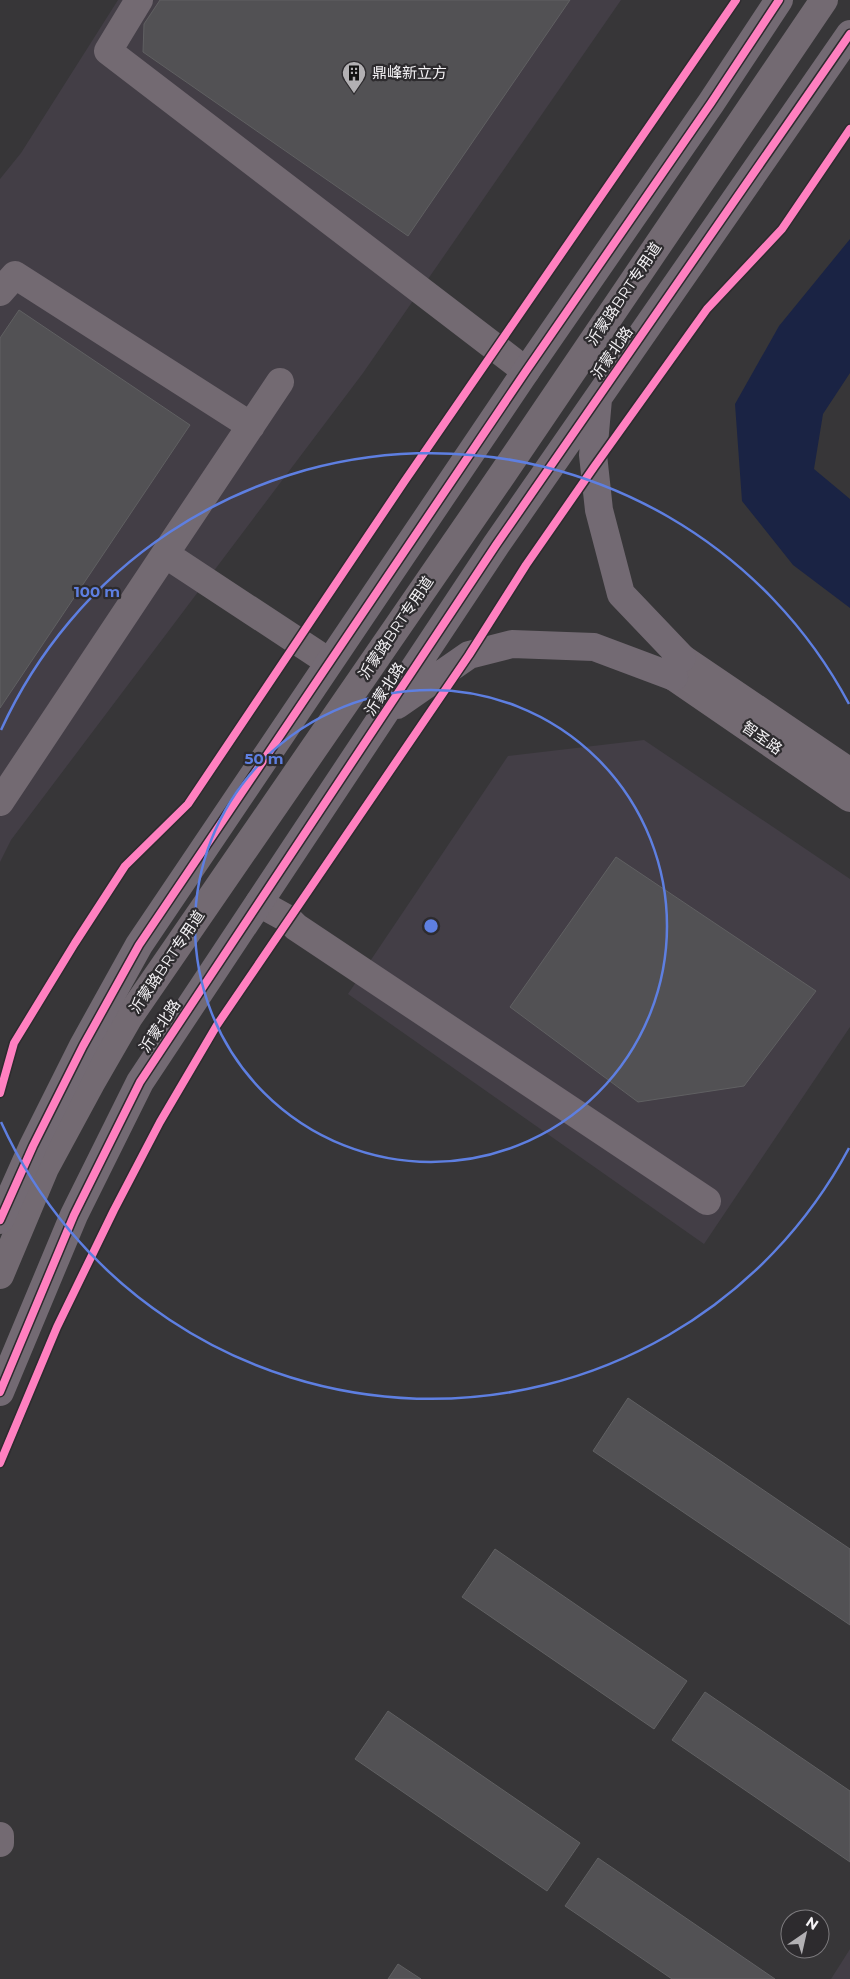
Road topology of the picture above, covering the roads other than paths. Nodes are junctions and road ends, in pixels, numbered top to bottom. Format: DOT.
graph roads {
  1 [pos="139,0"];
  2 [pos="779,0"];
  3 [pos="824,0"];
  4 [pos="850,34"];
  5 [pos="0,292"];
  6 [pos="526,371"];
  7 [pos="280,382"];
  8 [pos="598,397"];
  9 [pos="251,426"];
  10 [pos="165,554"];
  11 [pos="329,662"];
  12 [pos="678,667"];
  13 [pos="386,713"];
  14 [pos="850,772"];
  15 [pos="850,798"];
  16 [pos="0,802"];
  17 [pos="259,903"];
  18 [pos="707,1202"];
  19 [pos="0,1220"];
  20 [pos="0,1275"];
  21 [pos="0,1392"];
  22 [pos="0,1836"];
  23 [pos="0,1843"];
  1 -- 6 [label="street"];
  2 -- 6 [label="main road"];
  3 -- 20 [label="street, 沂蒙路BRT专用道"];
  4 -- 8 [label="main road, 沂蒙北路"];
  5 -- 9 [label="street"];
  6 -- 11 [label="main road"];
  7 -- 9 [label="street"];
  8 -- 12 [label="main road"];
  8 -- 13 [label="main road, 沂蒙北路"];
  9 -- 10 [label="street"];
  10 -- 11 [label="street"];
  10 -- 16 [label="street"];
  11 -- 19 [label="main road"];
  12 -- 13 [label="main road"];
  12 -- 14 [label="street, 智圣路"];
  12 -- 15 [label="street, 智圣路"];
  13 -- 17 [label="main road, 沂蒙北路"];
  17 -- 18 [label="street"];
  17 -- 21 [label="main road, 沂蒙北路"];
  22 -- 23 [label="street"];
}
